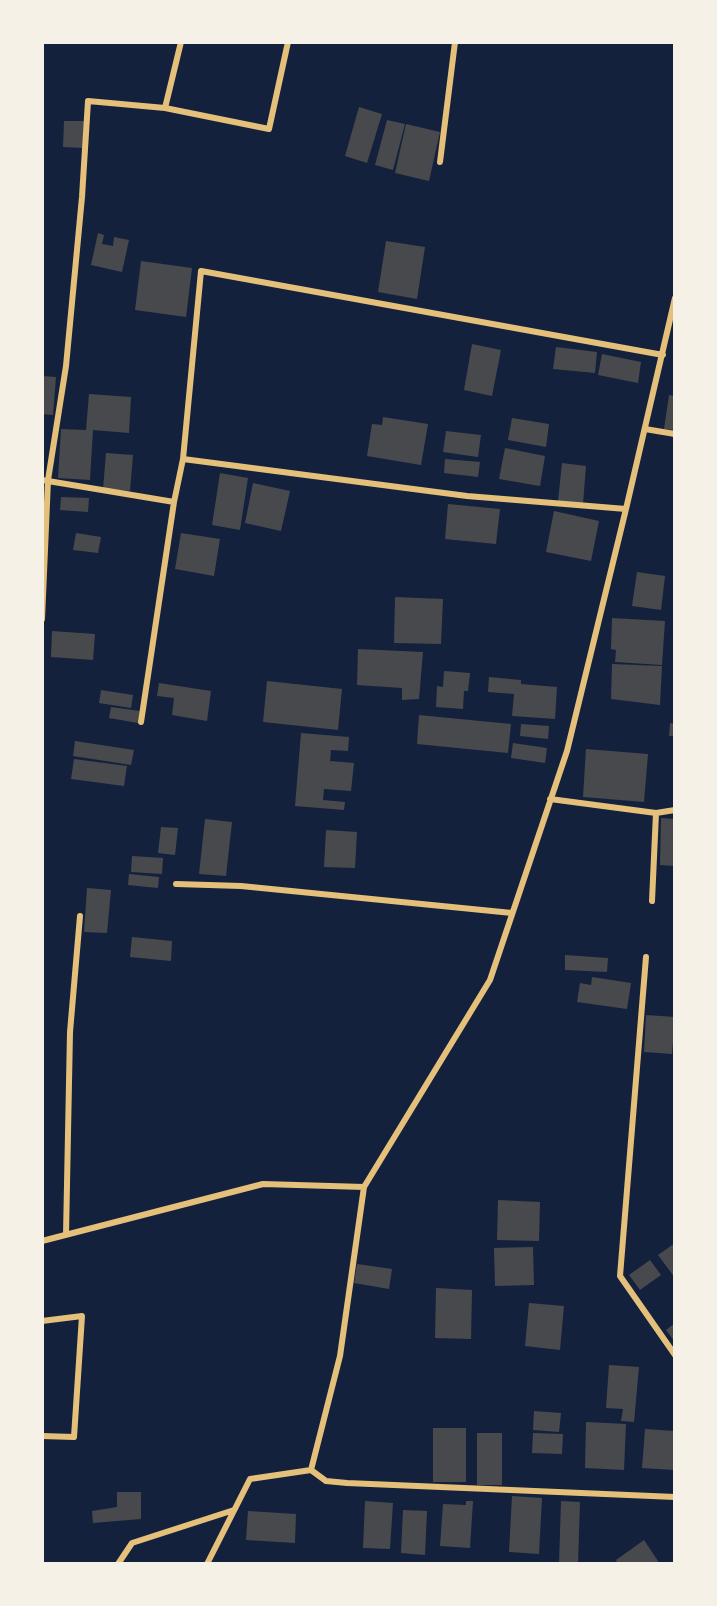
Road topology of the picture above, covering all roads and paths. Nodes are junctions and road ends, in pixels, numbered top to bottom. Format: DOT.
graph roads {
  1 [pos="181,42"];
  2 [pos="288,42"];
  3 [pos="455,42"];
  4 [pos="165,108"];
  5 [pos="440,162"];
  6 [pos="675,298"];
  7 [pos="663,355"];
  8 [pos="645,429"];
  9 [pos="675,434"];
  10 [pos="183,459"];
  11 [pos="45,480"];
  12 [pos="174,501"];
  13 [pos="626,509"];
  14 [pos="42,619"];
  15 [pos="141,722"];
  16 [pos="550,799"];
  17 [pos="675,810"];
  18 [pos="656,813"];
  19 [pos="176,884"];
  20 [pos="652,901"];
  21 [pos="512,913"];
  22 [pos="80,916"];
  23 [pos="646,957"];
  24 [pos="364,1187"];
  25 [pos="66,1235"];
  26 [pos="42,1241"];
  27 [pos="42,1321"];
  28 [pos="675,1355"];
  29 [pos="42,1436"];
  30 [pos="310,1470"];
  31 [pos="675,1497"];
  32 [pos="234,1510"];
  33 [pos="118,1564"];
  34 [pos="207,1564"];
  1 -- 4 [label="street"];
  2 -- 4 [label="street"];
  3 -- 5 [label="street"];
  4 -- 11 [label="street"];
  6 -- 7 [label="street"];
  7 -- 8 [label="street"];
  7 -- 10 [label="street"];
  8 -- 9 [label="street"];
  8 -- 13 [label="street"];
  10 -- 12 [label="street"];
  10 -- 13 [label="street"];
  11 -- 12 [label="street"];
  11 -- 14 [label="street"];
  12 -- 15 [label="street"];
  13 -- 16 [label="street"];
  16 -- 18 [label="street"];
  16 -- 21 [label="street"];
  17 -- 18 [label="street"];
  18 -- 20 [label="street"];
  19 -- 21 [label="street"];
  21 -- 24 [label="street"];
  22 -- 25 [label="street"];
  23 -- 28 [label="street"];
  24 -- 25 [label="street"];
  24 -- 30 [label="street"];
  25 -- 26 [label="street"];
  27 -- 29 [label="street"];
  30 -- 31 [label="street"];
  30 -- 32 [label="street"];
  32 -- 33 [label="street"];
  32 -- 34 [label="street"];
}
